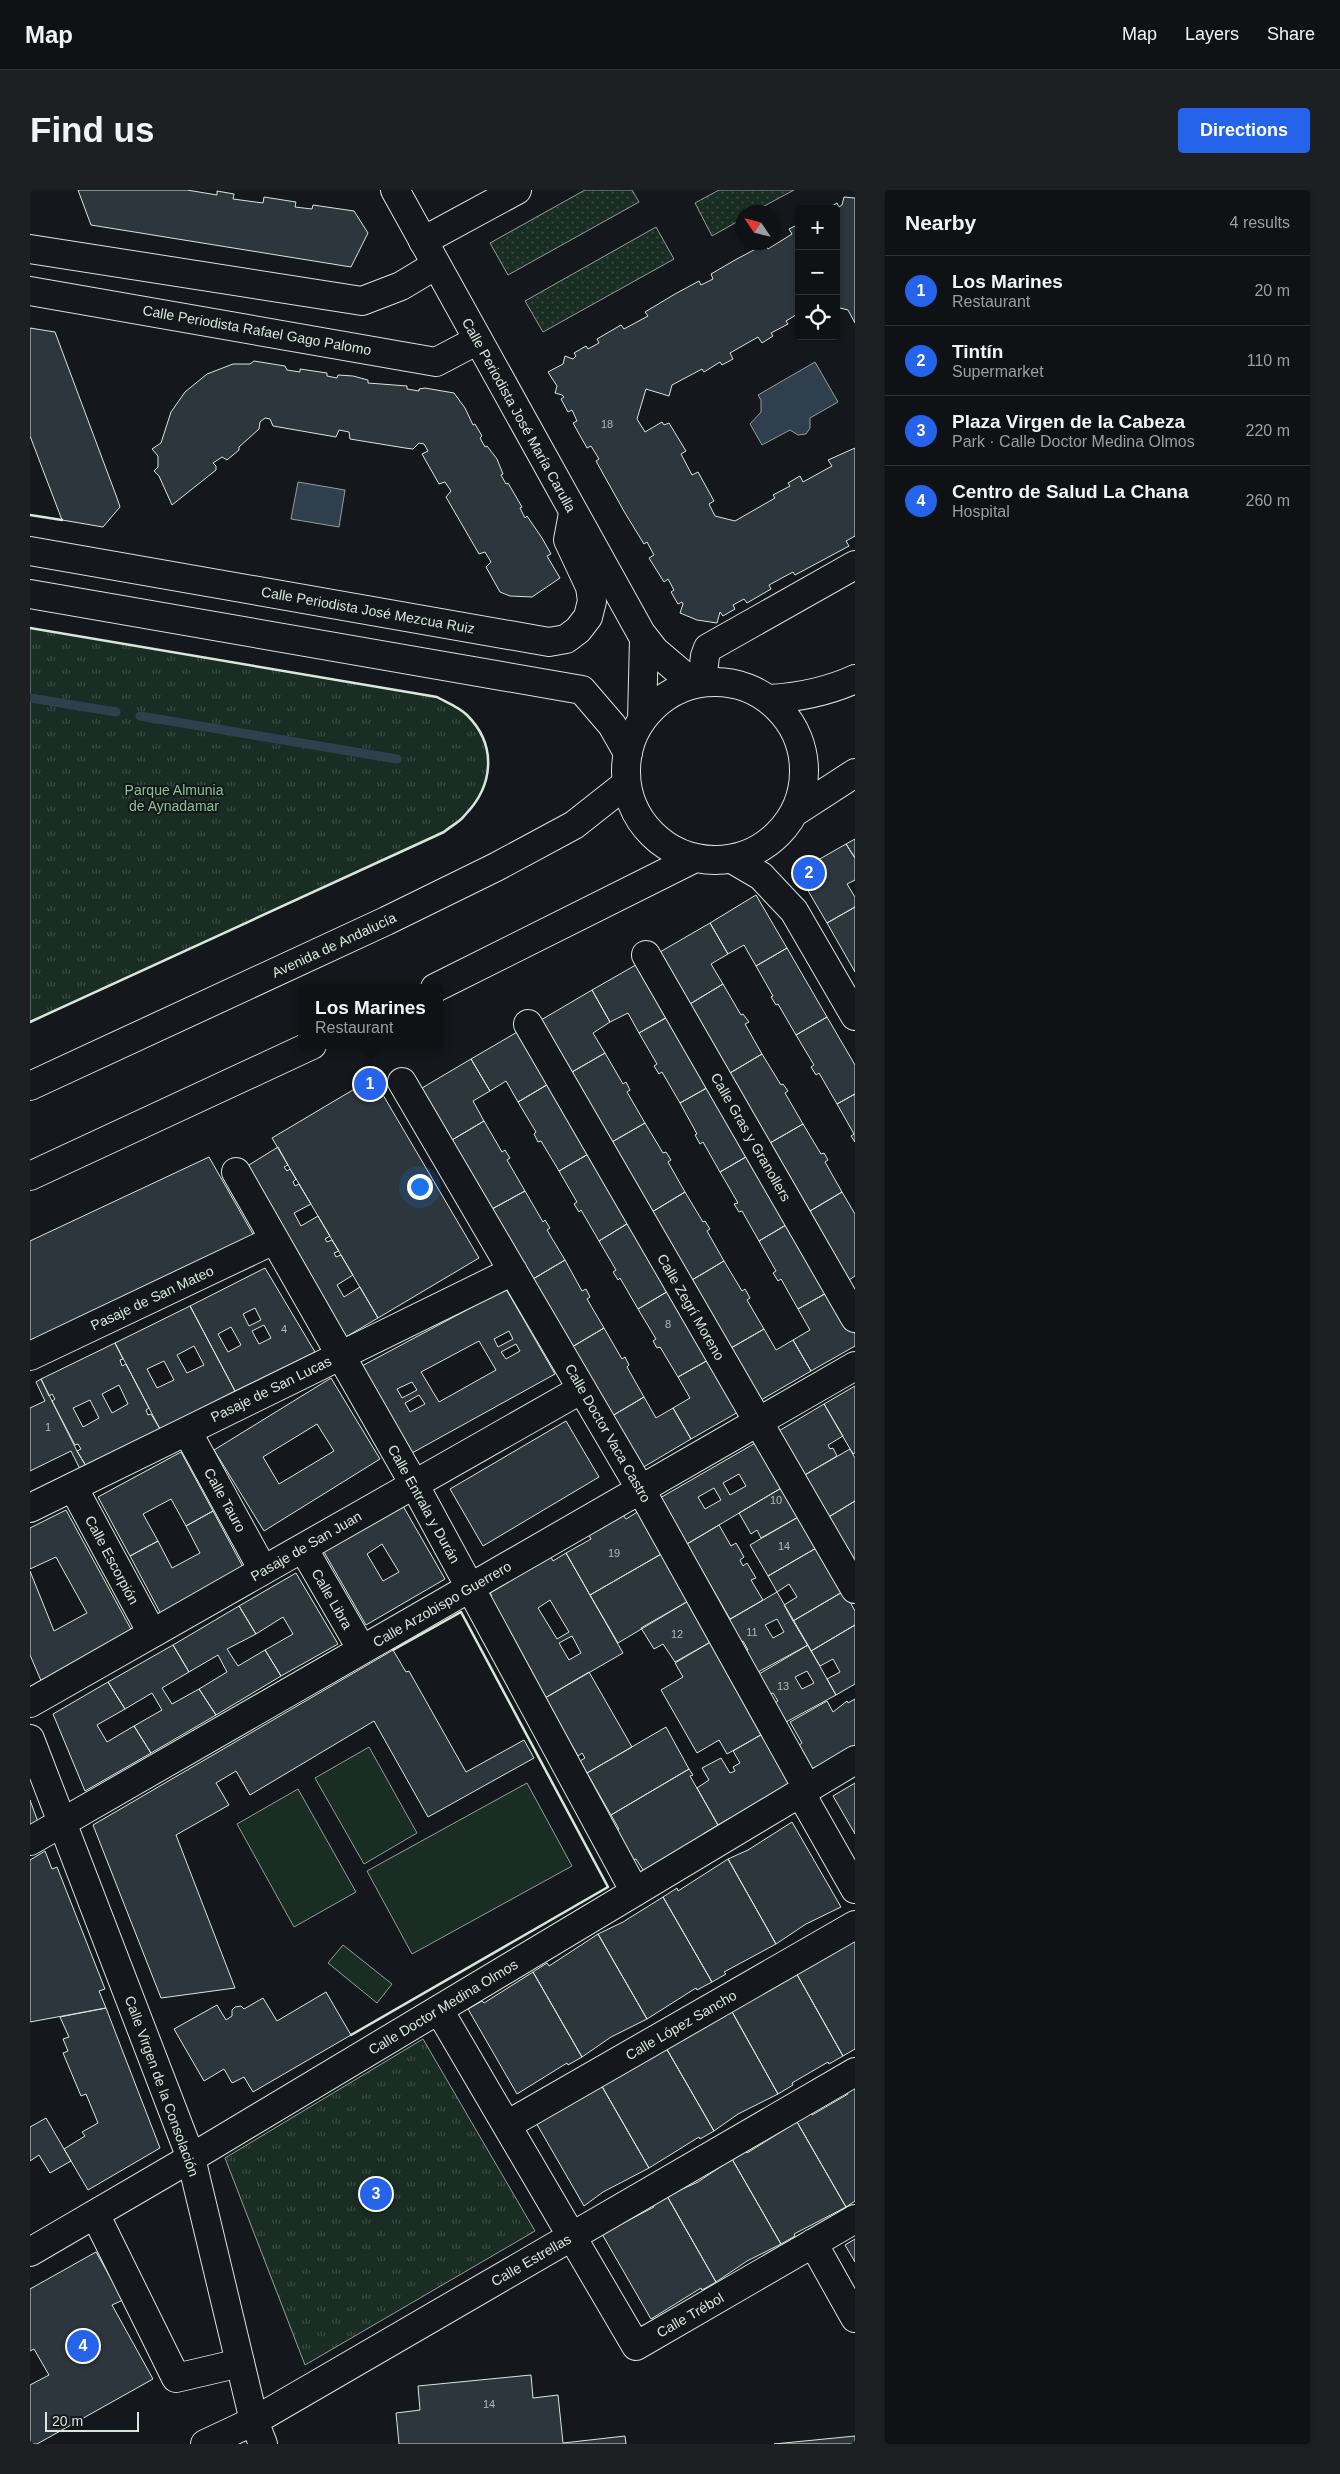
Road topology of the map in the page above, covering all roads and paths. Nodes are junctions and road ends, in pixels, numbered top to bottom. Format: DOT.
graph roads {
  1 [pos="395,190"];
  2 [pos="517,190"];
  3 [pos="423,241"];
  4 [pos="30,249"];
  5 [pos="436,265"];
  6 [pos="30,291"];
  7 [pos="478,340"];
  8 [pos="573,513"];
  9 [pos="30,551"];
  10 [pos="855,565"];
  11 [pos="30,594"];
  12 [pos="644,639"];
  13 [pos="855,679"];
  14 [pos="698,683"];
  15 [pos="770,699"];
  16 [pos="642,720"];
  17 [pos="628,753"];
  18 [pos="855,773"];
  19 [pos="626,784"];
  20 [pos="795,812"];
  21 [pos="695,858"];
  22 [pos="732,859"];
  23 [pos="646,955"];
  24 [pos="443,984"];
  25 [pos="855,1016"];
  26 [pos="528,1024"];
  27 [pos="303,1049"];
  28 [pos="402,1082"];
  29 [pos="30,1086"];
  30 [pos="236,1172"];
  31 [pos="30,1176"];
  32 [pos="274,1240"];
  33 [pos="513,1271"];
  34 [pos="855,1318"];
  35 [pos="342,1355"];
  36 [pos="30,1356"];
  37 [pos="855,1366"];
  38 [pos="582,1389"];
  39 [pos="758,1422"];
  40 [pos="186,1431"];
  41 [pos="414,1484"];
  42 [pos="73,1487"];
  43 [pos="641,1490"];
  44 [pos="30,1508"];
  45 [pos="303,1548"];
  46 [pos="263,1570"];
  47 [pos="470,1588"];
  48 [pos="855,1589"];
  49 [pos="152,1633"];
  50 [pos="362,1650"];
  51 [pos="30,1703"];
  52 [pos="30,1738"];
  53 [pos="855,1760"];
  54 [pos="804,1790"];
  55 [pos="62,1822"];
  56 [pos="30,1841"];
  57 [pos="855,1889"];
  58 [pos="635,1892"];
  59 [pos="855,1925"];
  60 [pos="439,2010"];
  61 [pos="855,2072"];
  62 [pos="507,2125"];
  63 [pos="191,2158"];
  64 [pos="95,2214"];
  65 [pos="855,2219"];
  66 [pos="571,2236"];
  67 [pos="813,2244"];
  68 [pos="30,2252"];
  69 [pos="855,2318"];
  70 [pos="240,2363"];
  71 [pos="259,2432"];
  72 [pos="205,2444"];
  1 -- 3 [label="street, Calle Periodista José María Carulla"];
  2 -- 3 [label="street"];
  3 -- 5 [label="street, Calle Periodista José María Carulla"];
  4 -- 5 [label="street"];
  5 -- 7 [label="street, Calle Periodista José María Carulla"];
  6 -- 7 [label="street, Calle Periodista Rafael Gago Palomo"];
  7 -- 8 [label="street, Calle Periodista José María Carulla"];
  8 -- 9 [label="street, Calle Periodista José Mezcua Ruiz"];
  8 -- 12 [label="street, Calle Periodista José María Carulla"];
  10 -- 14 [label="street"];
  11 -- 17 [label="street"];
  12 -- 14 [label="street, Calle Periodista José María Carulla"];
  12 -- 16 [label="street"];
  13 -- 15 [label="street"];
  14 -- 15 [label="street"];
  14 -- 16 [label="street"];
  15 -- 20 [label="street"];
  16 -- 17 [label="street"];
  17 -- 19 [label="street"];
  18 -- 20 [label="street"];
  19 -- 21 [label="street"];
  19 -- 29 [label="street, Avenida de Andalucía"];
  20 -- 22 [label="street"];
  21 -- 22 [label="street"];
  21 -- 24 [label="street"];
  22 -- 25 [label="street"];
  23 -- 34 [label="street, Calle Gras y Granollers"];
  26 -- 39 [label="street, Calle Zegrí Moreno"];
  27 -- 31 [label="street"];
  28 -- 33 [label="street, Calle Doctor Vaca Castro"];
  30 -- 32 [label="street, Calle Entrala y Durán"];
  32 -- 35 [label="street, Calle Entrala y Durán"];
  32 -- 36 [label="street, Pasaje de San Mateo"];
  33 -- 35 [label="street, Pasaje de San Lucas"];
  33 -- 38 [label="street, Calle Doctor Vaca Castro"];
  35 -- 40 [label="street, Pasaje de San Lucas"];
  35 -- 41 [label="street, Calle Entrala y Durán"];
  37 -- 39 [label="street, Calle Arzobispo Guerrero"];
  38 -- 41 [label="street, Pasaje de San Juan"];
  38 -- 43 [label="street, Calle Doctor Vaca Castro"];
  39 -- 43 [label="street, Calle Arzobispo Guerrero"];
  39 -- 48 [label="street, Calle Zegrí Moreno"];
  40 -- 42 [label="street, Pasaje de San Lucas"];
  40 -- 46 [label="street, Calle Tauro"];
  41 -- 45 [label="street, Pasaje de San Juan"];
  41 -- 47 [label="street, Calle Entrala y Durán"];
  42 -- 44 [label="street, Pasaje de San Lucas"];
  42 -- 49 [label="street, Calle Escorpión"];
  43 -- 47 [label="street, Calle Arzobispo Guerrero"];
  43 -- 54 [label="street, Calle Doctor Vaca Castro"];
  45 -- 46 [label="street, Pasaje de San Juan"];
  45 -- 50 [label="street, Calle Libra"];
  46 -- 49 [label="street, Pasaje de San Juan"];
  47 -- 50 [label="street, Calle Arzobispo Guerrero"];
  47 -- 58 [label="street, Calle Entrala y Durán"];
  49 -- 51 [label="street, Pasaje de San Juan"];
  50 -- 55 [label="street, Calle Arzobispo Guerrero"];
  52 -- 55 [label="street, Calle Virgen de la Consolación"];
  53 -- 54 [label="street, Calle Doctor Medina Olmos"];
  54 -- 57 [label="street, Calle Doctor Vaca Castro"];
  54 -- 58 [label="street, Calle Doctor Medina Olmos"];
  55 -- 56 [label="street, Calle Arzobispo Guerrero"];
  55 -- 63 [label="street, Calle Virgen de la Consolación"];
  58 -- 60 [label="street, Calle Doctor Medina Olmos"];
  59 -- 62 [label="street, Calle López Sancho"];
  60 -- 62 [label="street"];
  60 -- 63 [label="street, Calle Doctor Medina Olmos"];
  61 -- 66 [label="street, Calle Estrellas"];
  62 -- 66 [label="street"];
  63 -- 64 [label="street, Calle Doctor Medina Olmos"];
  63 -- 70 [label="street, Calle Virgen de la Consolación"];
  64 -- 68 [label="street, Calle Doctor Medina Olmos"];
  64 -- 70 [label="street"];
  65 -- 67 [label="street, Calle Trébol"];
  66 -- 67 [label="street, Calle Trébol"];
  66 -- 71 [label="street, Calle Estrellas"];
  67 -- 69 [label="street"];
  70 -- 71 [label="street, Calle Virgen de la Consolación"];
  71 -- 72 [label="street, Calle Estrellas"];
}
